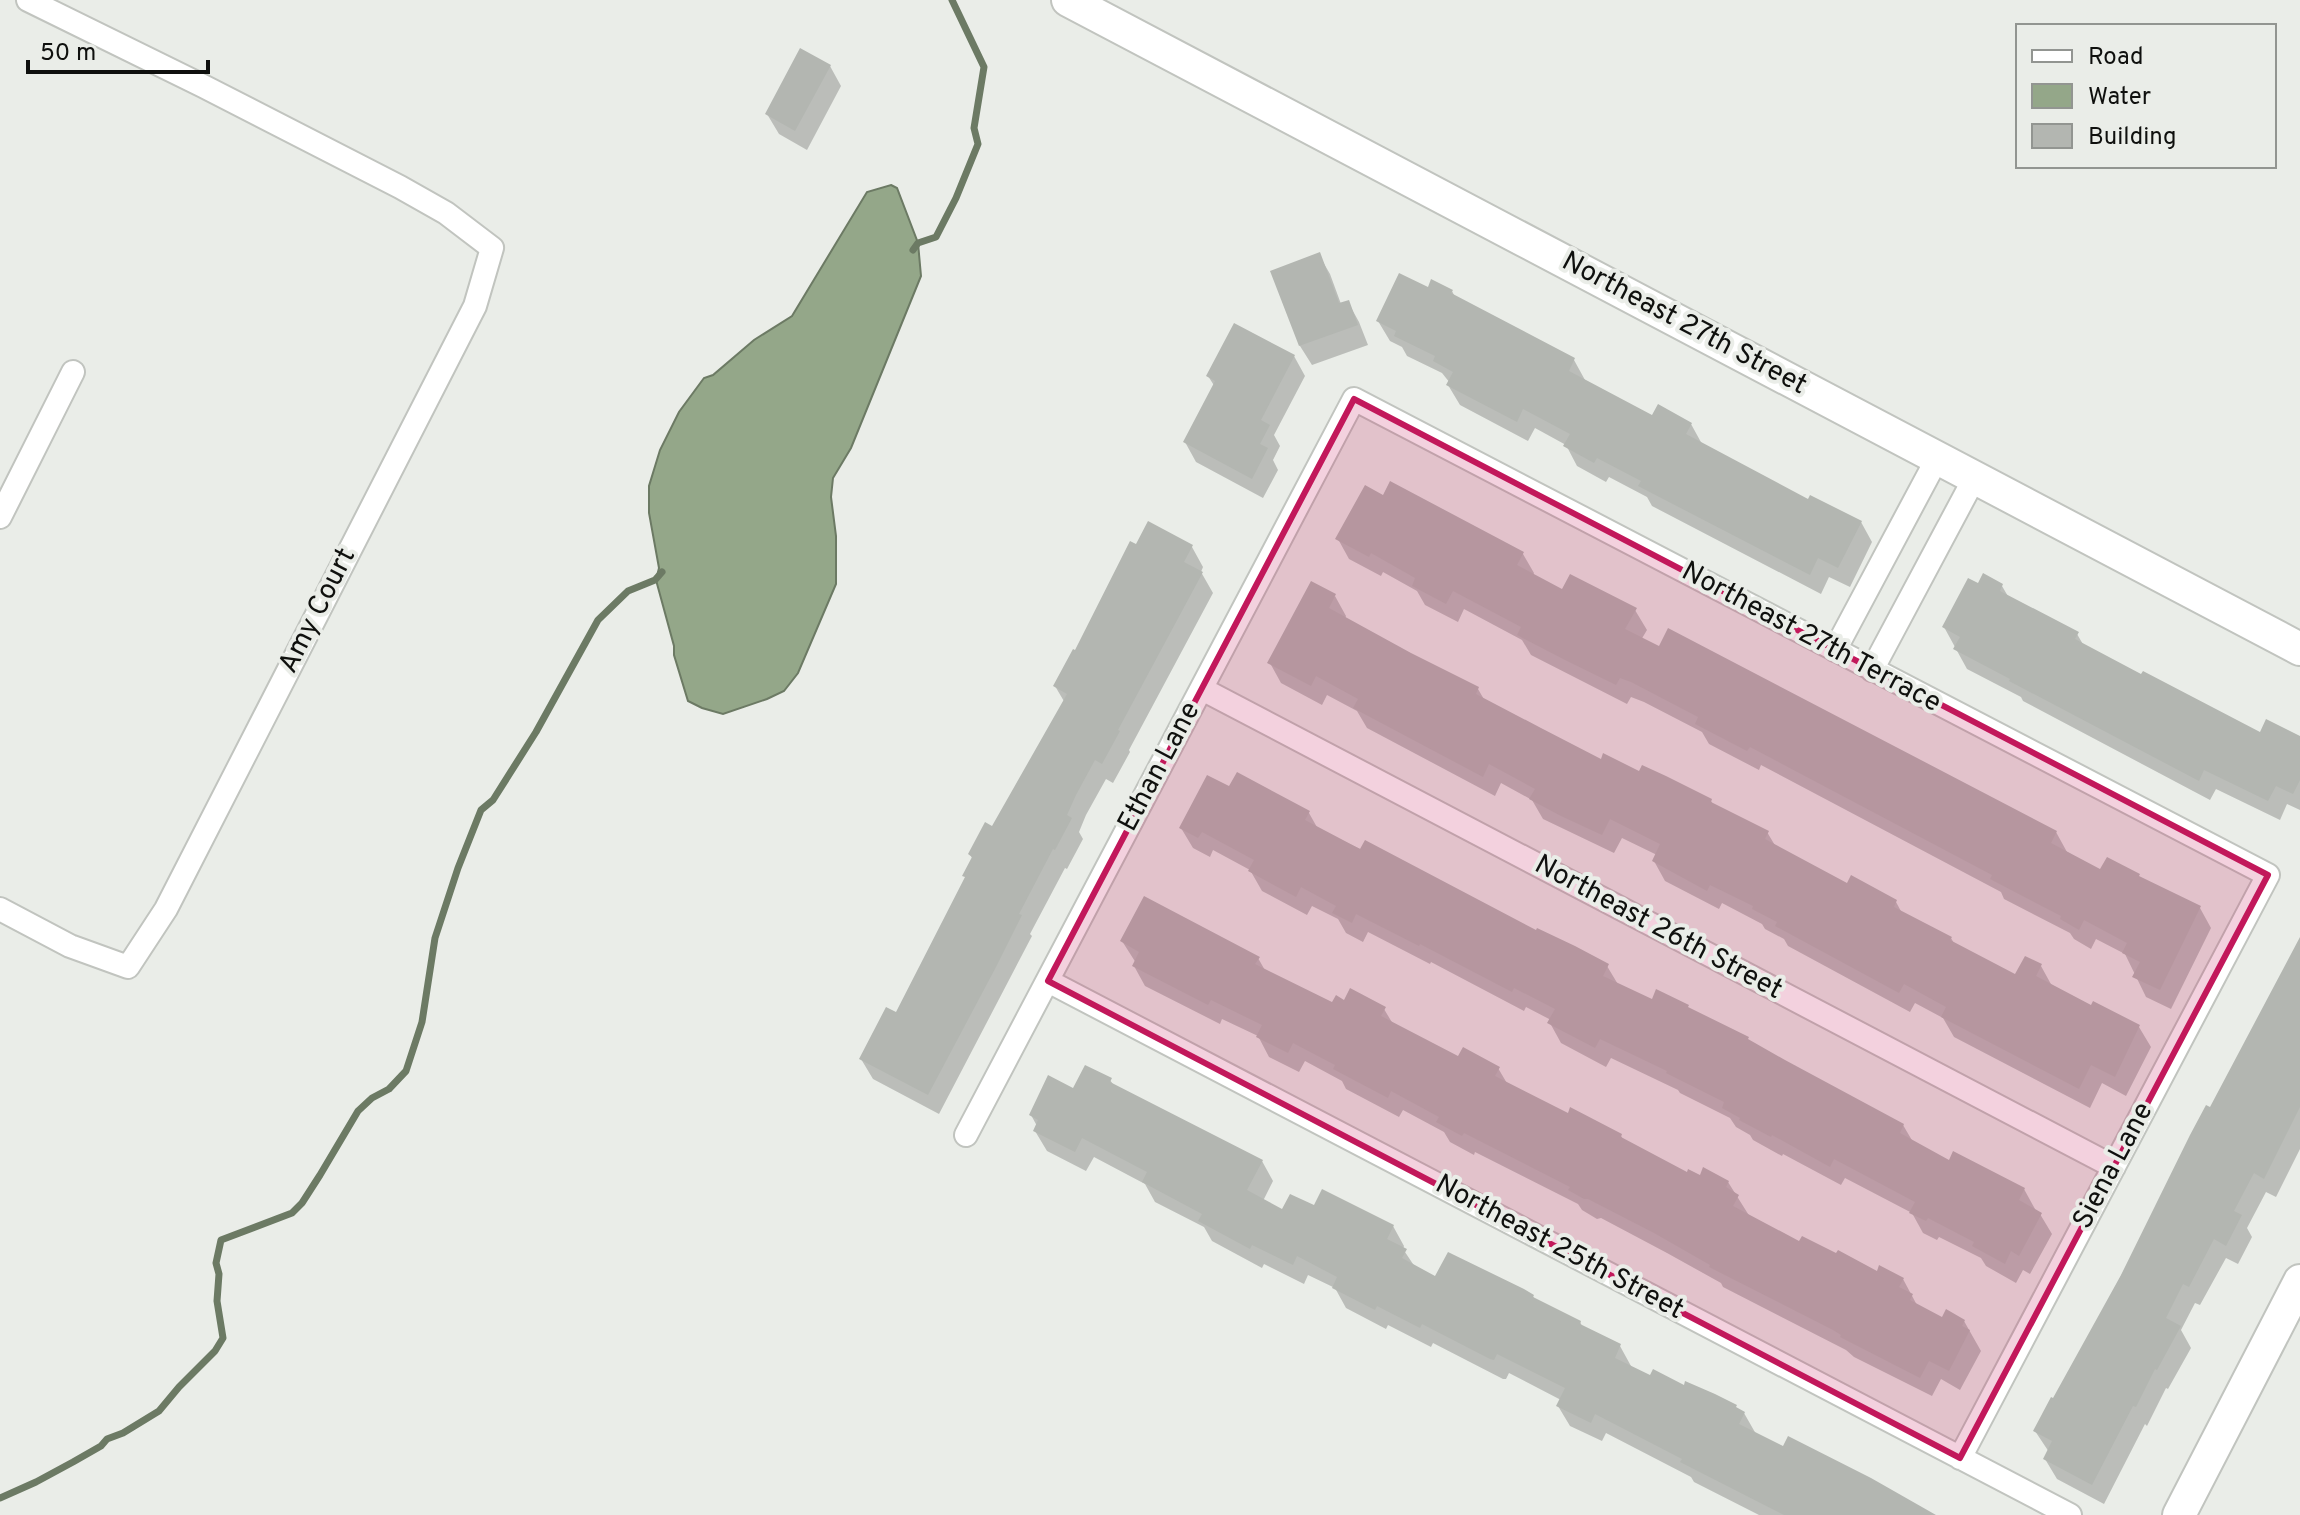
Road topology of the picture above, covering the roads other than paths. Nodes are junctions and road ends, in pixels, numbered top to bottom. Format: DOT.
graph roads {
  1 [pos="28,0"];
  2 [pos="1068,0"];
  3 [pos="73,372"];
  4 [pos="1354,399"];
  5 [pos="1938,457"];
  6 [pos="1975,477"];
  7 [pos="0,517"];
  8 [pos="2300,649"];
  9 [pos="1835,650"];
  10 [pos="1872,670"];
  11 [pos="1202,689"];
  12 [pos="2268,875"];
  13 [pos="0,909"];
  14 [pos="1048,981"];
  15 [pos="966,1135"];
  16 [pos="2114,1167"];
  17 [pos="2300,1281"];
  18 [pos="1960,1458"];
  19 [pos="2070,1515"];
  20 [pos="2179,1515"];
  1 -- 13 [label="street, Amy Court"];
  2 -- 5 [label="street, Northeast 27th Street"];
  3 -- 7 [label="street"];
  4 -- 9 [label="street, Northeast 27th Terrace"];
  4 -- 11 [label="street, Ethan Lane"];
  5 -- 6 [label="street, Northeast 27th Street"];
  5 -- 9 [label="street"];
  6 -- 8 [label="street, Northeast 27th Street"];
  6 -- 10 [label="street"];
  9 -- 10 [label="street, Northeast 27th Terrace"];
  10 -- 12 [label="street, Northeast 27th Terrace"];
  11 -- 14 [label="street, Ethan Lane"];
  11 -- 16 [label="street, Northeast 26th Street"];
  12 -- 16 [label="street, Siena Lane"];
  14 -- 15 [label="street, Ethan Lane"];
  14 -- 18 [label="street, Northeast 25th Street"];
  16 -- 18 [label="street, Siena Lane"];
  17 -- 20 [label="street"];
  18 -- 19 [label="street, Northeast 25th Street"];
}
